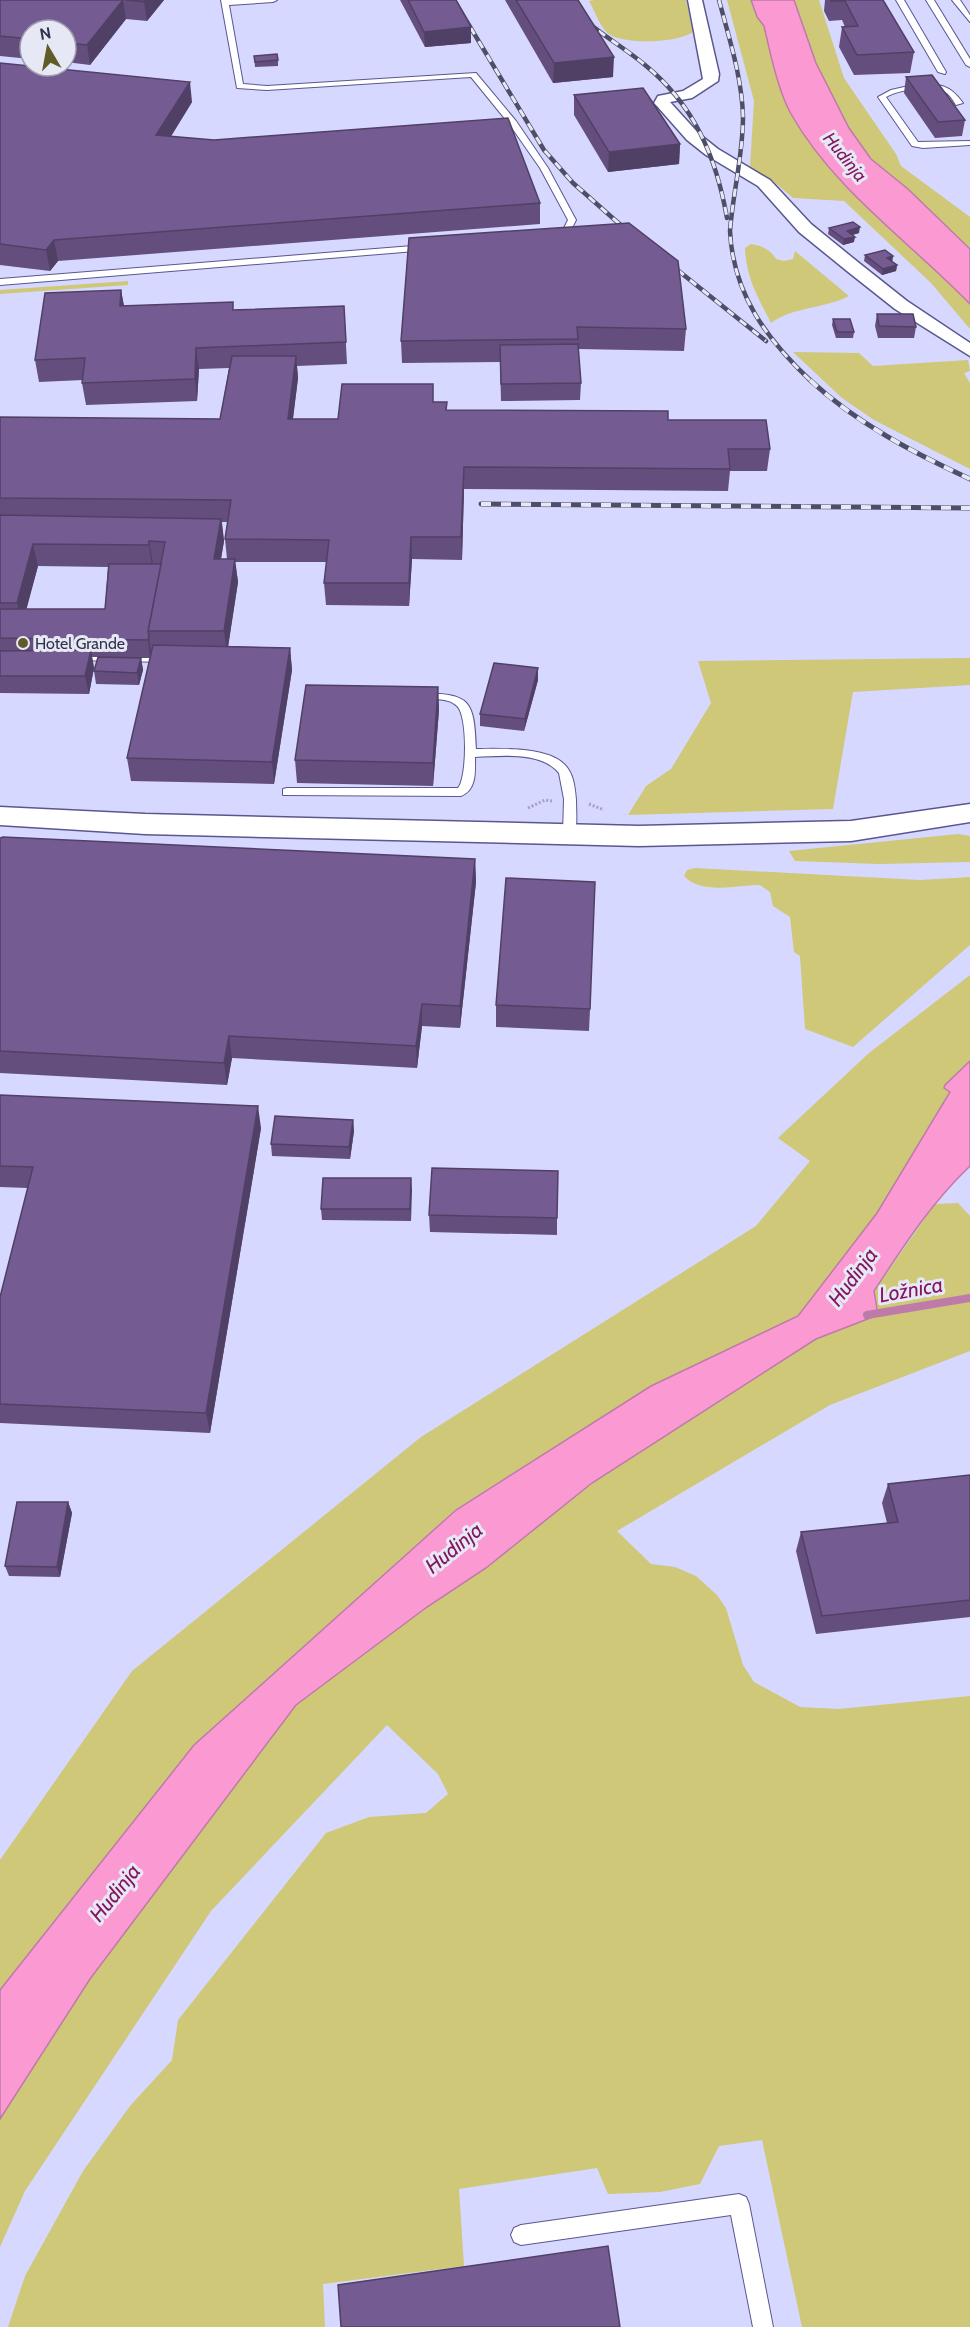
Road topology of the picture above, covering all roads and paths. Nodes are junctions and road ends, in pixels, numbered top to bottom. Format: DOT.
graph roads {
  1 [pos="273,0"];
  2 [pos="695,0"];
  3 [pos="900,0"];
  4 [pos="930,0"];
  5 [pos="956,0"];
  6 [pos="225,2"];
  7 [pos="970,20"];
  8 [pos="970,65"];
  9 [pos="942,72"];
  10 [pos="959,103"];
  11 [pos="970,143"];
  12 [pos="543,239"];
  13 [pos="436,247"];
  14 [pos="0,282"];
  15 [pos="970,351"];
  16 [pos="58,658"];
  17 [pos="173,659"];
  18 [pos="412,696"];
  19 [pos="470,753"];
  20 [pos="287,792"];
  21 [pos="970,813"];
  22 [pos="0,816"];
  23 [pos="569,834"];
  24 [pos="521,2235"];
  25 [pos="762,2327"];
  1 -- 6 [label="lane"];
  2 -- 15 [label="street"];
  3 -- 9 [label="lane"];
  4 -- 8 [label="lane"];
  5 -- 7 [label="lane"];
  6 -- 12 [label="lane"];
  10 -- 11 [label="lane"];
  13 -- 14 [label="lane"];
  16 -- 17 [label="lane"];
  18 -- 19 [label="lane"];
  19 -- 20 [label="lane"];
  19 -- 23 [label="lane"];
  21 -- 23 [label="street"];
  22 -- 23 [label="street"];
  24 -- 25 [label="lane"];
}
